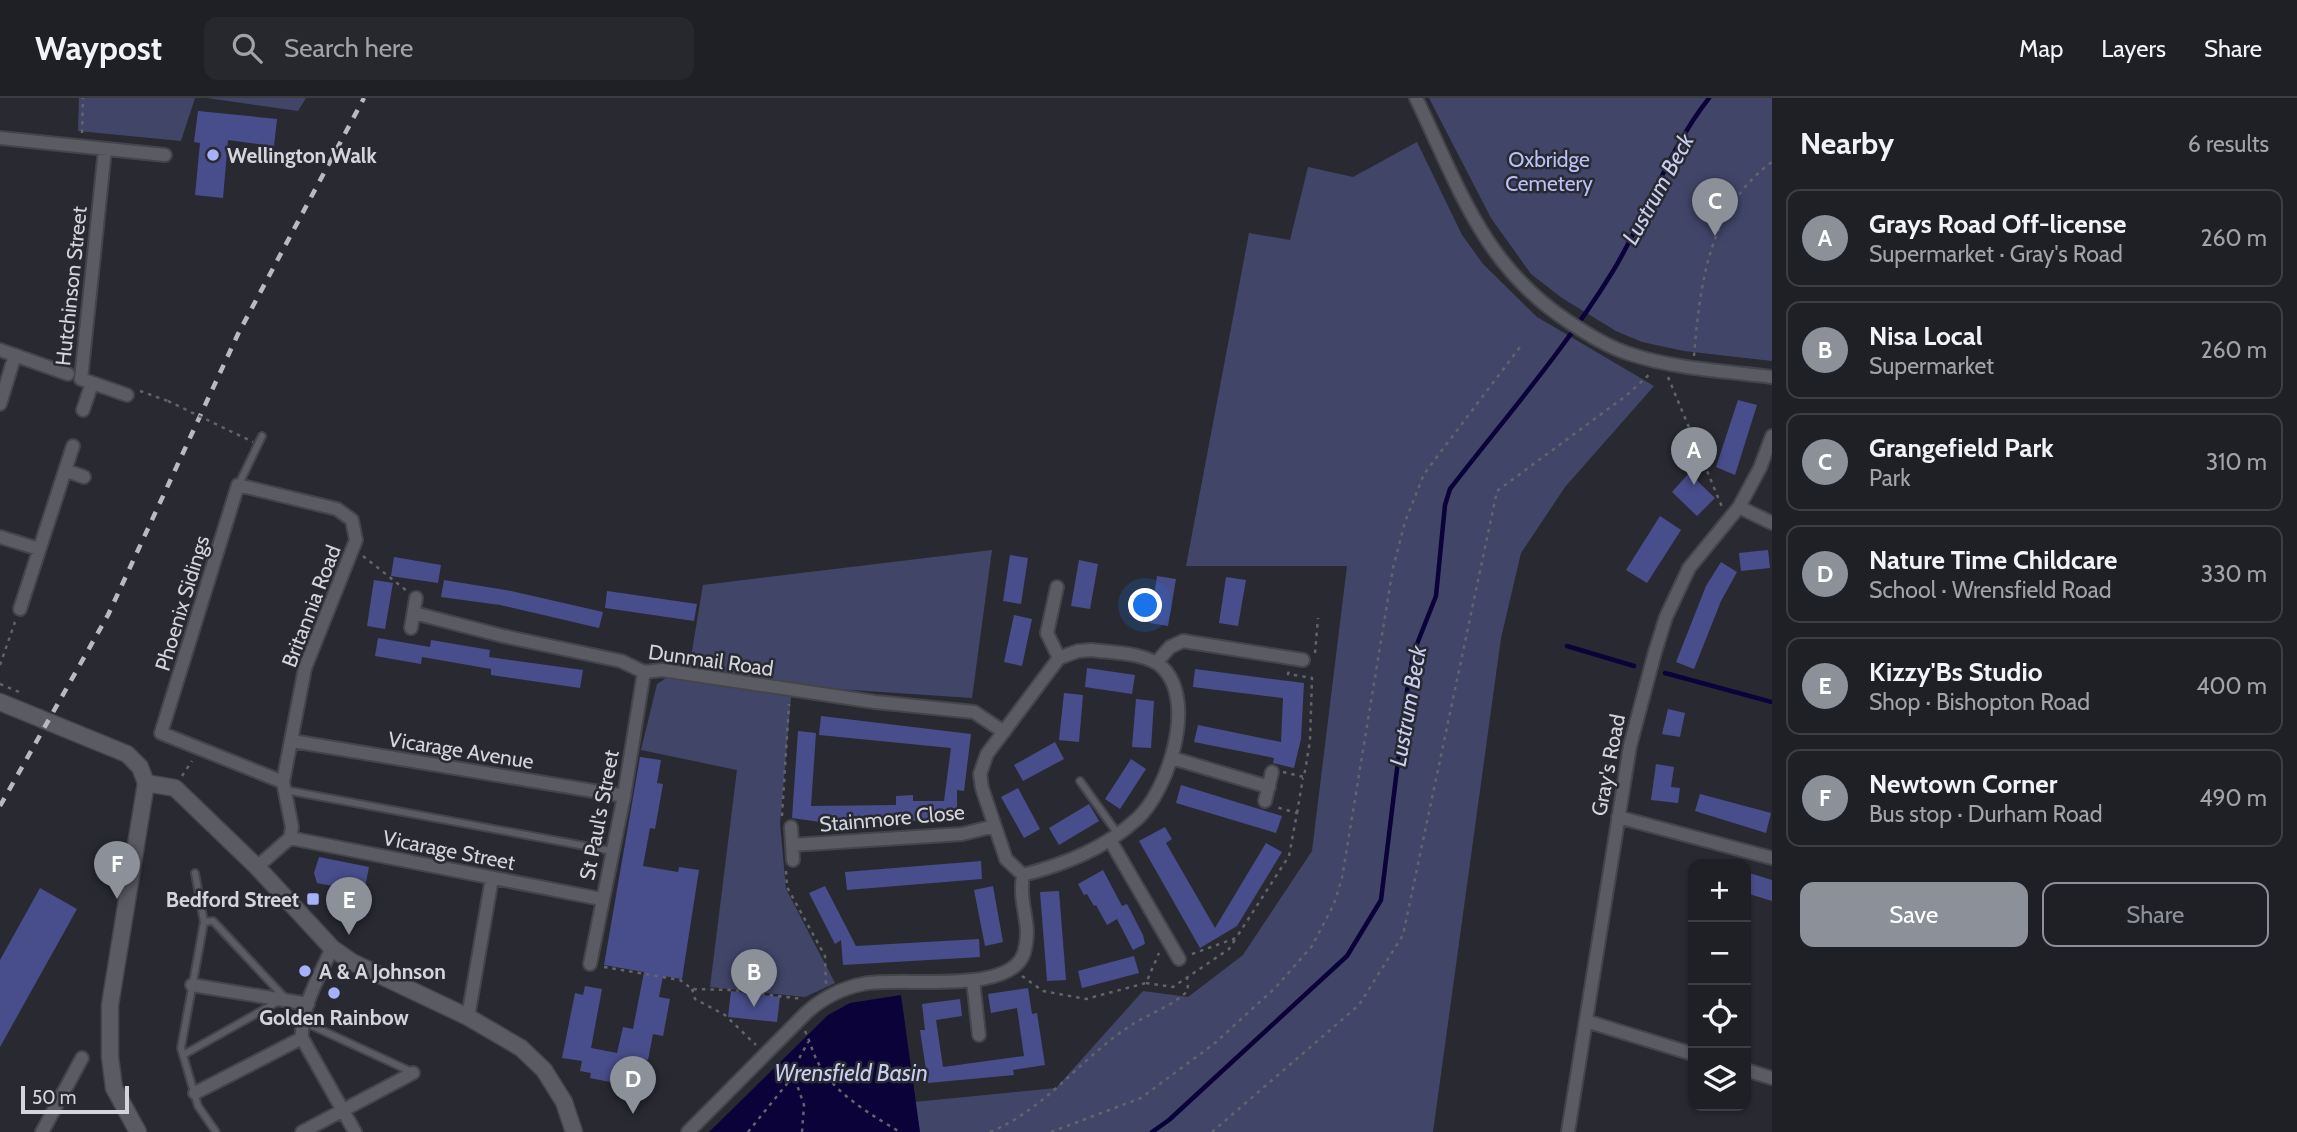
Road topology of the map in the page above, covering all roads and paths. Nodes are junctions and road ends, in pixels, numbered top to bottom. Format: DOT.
graph roads {
  1 [pos="83,98"];
  2 [pos="1416,98"];
  3 [pos="0,138"];
  4 [pos="81,146"];
  5 [pos="104,149"];
  6 [pos="165,155"];
  7 [pos="1772,162"];
  8 [pos="1520,347"];
  9 [pos="0,350"];
  10 [pos="1695,354"];
  11 [pos="15,355"];
  12 [pos="1662,362"];
  13 [pos="68,374"];
  14 [pos="1772,377"];
  15 [pos="92,383"];
  16 [pos="141,391"];
  17 [pos="127,395"];
  18 [pos="0,404"];
  19 [pos="83,410"];
  20 [pos="262,436"];
  21 [pos="1772,436"];
  22 [pos="253,442"];
  23 [pos="73,446"];
  24 [pos="65,470"];
  25 [pos="83,477"];
  26 [pos="239,485"];
  27 [pos="1739,507"];
  28 [pos="1728,523"];
  29 [pos="1772,523"];
  30 [pos="0,537"];
  31 [pos="39,549"];
  32 [pos="355,549"];
  33 [pos="1057,587"];
  34 [pos="416,597"];
  35 [pos="20,610"];
  36 [pos="414,612"];
  37 [pos="1318,618"];
  38 [pos="411,628"];
  39 [pos="1059,658"];
  40 [pos="1299,661"];
  41 [pos="1156,663"];
  42 [pos="0,665"];
  43 [pos="644,672"];
  44 [pos="0,702"];
  45 [pos="1004,732"];
  46 [pos="292,741"];
  47 [pos="1172,758"];
  48 [pos="193,759"];
  49 [pos="1272,772"];
  50 [pos="183,775"];
  51 [pos="1304,777"];
  52 [pos="1080,781"];
  53 [pos="146,783"];
  54 [pos="284,786"];
  55 [pos="1269,787"];
  56 [pos="624,796"];
  57 [pos="1265,801"];
  58 [pos="1297,813"];
  59 [pos="1618,817"];
  60 [pos="995,826"];
  61 [pos="791,827"];
  62 [pos="1114,837"];
  63 [pos="290,838"];
  64 [pos="792,845"];
  65 [pos="612,851"];
  66 [pos="1772,858"];
  67 [pos="793,860"];
  68 [pos="257,867"];
  69 [pos="195,873"];
  70 [pos="1023,875"];
  71 [pos="492,878"];
  72 [pos="601,899"];
  73 [pos="204,922"];
  74 [pos="1167,938"];
  75 [pos="1236,938"];
  76 [pos="332,948"];
  77 [pos="1179,959"];
  78 [pos="590,964"];
  79 [pos="1009,972"];
  80 [pos="1187,977"];
  81 [pos="974,980"];
  82 [pos="1146,983"];
  83 [pos="192,985"];
  84 [pos="692,989"];
  85 [pos="284,1000"];
  86 [pos="308,1004"];
  87 [pos="813,1007"];
  88 [pos="468,1017"];
  89 [pos="302,1021"];
  90 [pos="1586,1021"];
  91 [pos="797,1022"];
  92 [pos="979,1035"];
  93 [pos="302,1038"];
  94 [pos="808,1042"];
  95 [pos="1688,1052"];
  96 [pos="183,1055"];
  97 [pos="766,1055"];
  98 [pos="82,1058"];
  99 [pos="1751,1072"];
  100 [pos="413,1073"];
  101 [pos="794,1075"];
  102 [pos="1772,1078"];
  103 [pos="195,1093"];
  104 [pos="342,1110"];
  105 [pos="42,1132"];
  106 [pos="138,1132"];
  107 [pos="216,1132"];
  108 [pos="302,1132"];
  109 [pos="355,1132"];
  110 [pos="573,1132"];
  111 [pos="688,1132"];
  112 [pos="748,1132"];
  113 [pos="802,1132"];
  114 [pos="900,1132"];
  115 [pos="990,1132"];
  116 [pos="1051,1132"];
  117 [pos="1212,1132"];
  118 [pos="1568,1132"];
  1 -- 4 [label="path"];
  2 -- 12 [label="street"];
  3 -- 4 [label="street"];
  4 -- 5 [label="street"];
  5 -- 6 [label="street"];
  5 -- 15 [label="street, Hutchinson Street"];
  7 -- 10 [label="path"];
  8 -- 116 [label="path"];
  9 -- 11 [label="street"];
  11 -- 13 [label="street"];
  11 -- 18 [label="street"];
  12 -- 14 [label="street"];
  12 -- 28 [label="path"];
  12 -- 117 [label="path"];
  15 -- 17 [label="street, Hutchinson Street"];
  15 -- 19 [label="street"];
  16 -- 22 [label="path, bridge"];
  20 -- 26 [label="lane"];
  21 -- 27 [label="street, Gray's Road"];
  23 -- 24 [label="street"];
  24 -- 25 [label="street"];
  24 -- 31 [label="street"];
  26 -- 32 [label="street, Britannia Road"];
  26 -- 54 [label="street, Phoenix Sidings"];
  27 -- 28 [label="street, Gray's Road"];
  27 -- 29 [label="street"];
  28 -- 59 [label="street, Gray's Road"];
  30 -- 31 [label="street"];
  31 -- 35 [label="street"];
  32 -- 34 [label="path"];
  32 -- 46 [label="street, Britannia Road"];
  33 -- 39 [label="street"];
  34 -- 36 [label="street"];
  35 -- 42 [label="path"];
  36 -- 38 [label="street"];
  36 -- 43 [label="street, Dunmail Road"];
  37 -- 40 [label="path"];
  39 -- 41 [label="street"];
  39 -- 45 [label="street"];
  40 -- 41 [label="street"];
  40 -- 51 [label="path"];
  41 -- 47 [label="street"];
  43 -- 45 [label="street, Dunmail Road"];
  43 -- 56 [label="street, St Paul's Street"];
  44 -- 53 [label="street"];
  45 -- 60 [label="street"];
  46 -- 54 [label="street, Britannia Road"];
  46 -- 56 [label="street, Vicarage Avenue"];
  47 -- 55 [label="street"];
  47 -- 62 [label="street"];
  48 -- 50 [label="path"];
  49 -- 51 [label="path"];
  49 -- 55 [label="street"];
  51 -- 58 [label="path"];
  52 -- 62 [label="lane"];
  53 -- 68 [label="street"];
  53 -- 106 [label="street"];
  54 -- 63 [label="street, Britannia Road"];
  54 -- 65 [label="lane"];
  55 -- 57 [label="street"];
  56 -- 65 [label="street, St Paul's Street"];
  57 -- 58 [label="path"];
  58 -- 75 [label="path"];
  59 -- 66 [label="street"];
  59 -- 90 [label="street, Gray's Road"];
  60 -- 64 [label="street, Stainmore Close"];
  60 -- 70 [label="street"];
  61 -- 64 [label="street, Stainmore Close"];
  62 -- 70 [label="street"];
  62 -- 74 [label="street"];
  63 -- 68 [label="street"];
  63 -- 71 [label="street, Vicarage Street"];
  64 -- 67 [label="street, Stainmore Close"];
  65 -- 72 [label="street, St Paul's Street"];
  68 -- 76 [label="street"];
  69 -- 73 [label="lane"];
  70 -- 79 [label="street"];
  71 -- 72 [label="street, Vicarage Street"];
  71 -- 88 [label="street"];
  72 -- 78 [label="street, St Paul's Street"];
  73 -- 83 [label="lane"];
  73 -- 85 [label="lane"];
  74 -- 77 [label="street"];
  74 -- 82 [label="path"];
  75 -- 77 [label="path"];
  75 -- 80 [label="path"];
  76 -- 86 [label="street"];
  76 -- 88 [label="street"];
  78 -- 84 [label="path"];
  79 -- 81 [label="street"];
  79 -- 82 [label="path"];
  80 -- 82 [label="path"];
  80 -- 115 [label="path"];
  81 -- 87 [label="street"];
  81 -- 92 [label="street"];
  83 -- 85 [label="street"];
  83 -- 96 [label="lane"];
  84 -- 87 [label="path"];
  84 -- 97 [label="path"];
  85 -- 86 [label="street"];
  85 -- 96 [label="lane"];
  86 -- 89 [label="street"];
  87 -- 91 [label="street"];
  88 -- 110 [label="street"];
  89 -- 93 [label="street"];
  89 -- 100 [label="lane"];
  90 -- 95 [label="street"];
  90 -- 118 [label="street, Gray's Road"];
  91 -- 94 [label="path"];
  91 -- 97 [label="street"];
  93 -- 103 [label="street"];
  93 -- 104 [label="street"];
  94 -- 101 [label="path"];
  94 -- 114 [label="path"];
  96 -- 103 [label="lane"];
  97 -- 111 [label="street"];
  98 -- 105 [label="street"];
  99 -- 102 [label="street"];
  100 -- 104 [label="street"];
  101 -- 112 [label="path"];
  101 -- 113 [label="path"];
  103 -- 107 [label="lane"];
  104 -- 108 [label="street"];
  104 -- 109 [label="street"];
}
